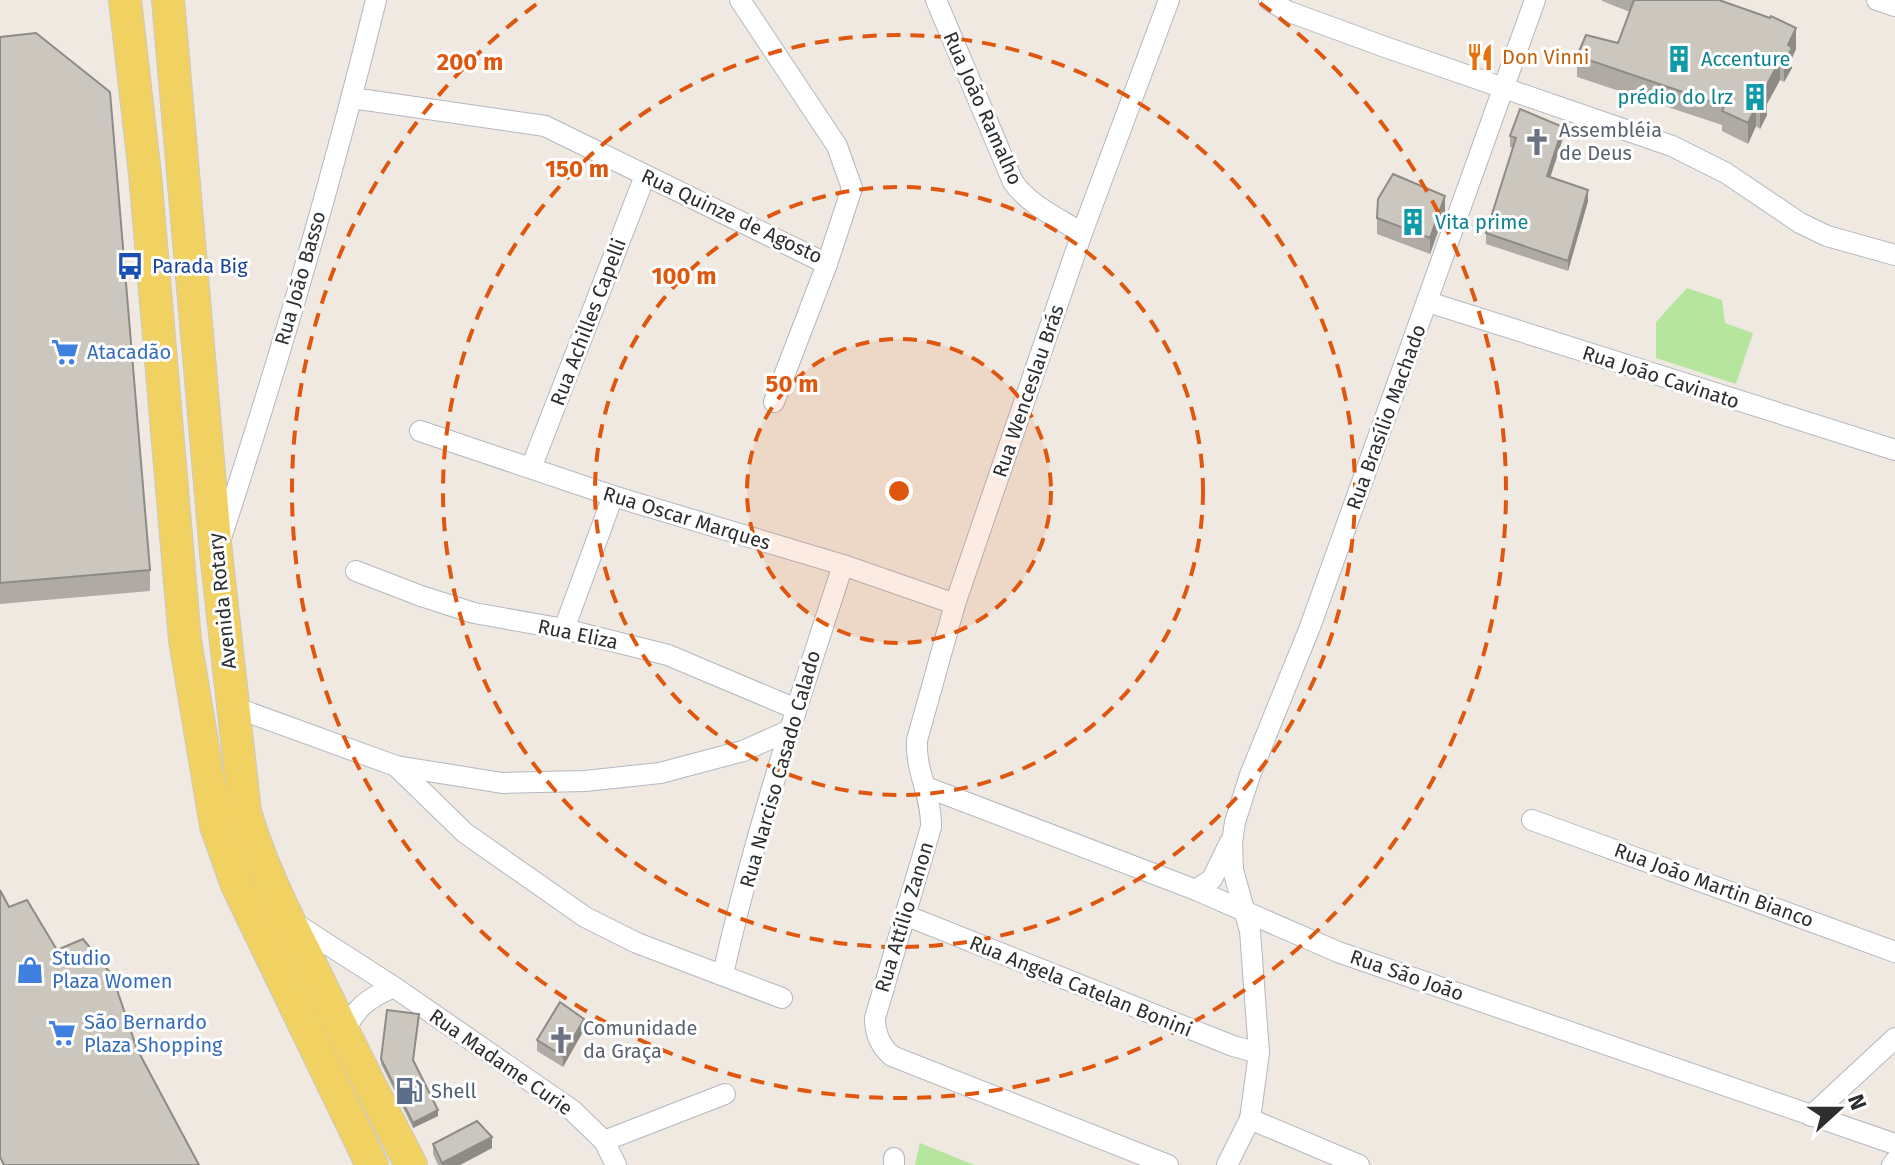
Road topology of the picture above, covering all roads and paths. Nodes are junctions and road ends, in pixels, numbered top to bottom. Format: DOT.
graph roads {
  1 [pos="125,0"];
  2 [pos="168,0"];
  3 [pos="376,0"];
  4 [pos="740,0"];
  5 [pos="936,0"];
  6 [pos="1169,0"];
  7 [pos="1269,0"];
  8 [pos="1535,0"];
  9 [pos="1877,0"];
  10 [pos="1895,6"];
  11 [pos="1502,88"];
  12 [pos="352,98"];
  13 [pos="645,176"];
  14 [pos="1082,233"];
  15 [pos="1895,255"];
  16 [pos="827,264"];
  17 [pos="1428,302"];
  18 [pos="774,402"];
  19 [pos="420,431"];
  20 [pos="1895,450"];
  21 [pos="531,468"];
  22 [pos="613,496"];
  23 [pos="216,553"];
  24 [pos="843,565"];
  25 [pos="356,571"];
  26 [pos="955,604"];
  27 [pos="564,629"];
  28 [pos="234,707"];
  29 [pos="796,709"];
  30 [pos="790,730"];
  31 [pos="396,766"];
  32 [pos="926,787"];
  33 [pos="1532,820"];
  34 [pos="1234,833"];
  35 [pos="1196,890"];
  36 [pos="1244,911"];
  37 [pos="905,915"];
  38 [pos="288,919"];
  39 [pos="1895,952"];
  40 [pos="723,974"];
  41 [pos="394,987"];
  42 [pos="782,998"];
  43 [pos="343,1034"];
  44 [pos="1895,1038"];
  45 [pos="1259,1053"];
  46 [pos="328,1077"];
  47 [pos="725,1094"];
  48 [pos="1811,1116"];
  49 [pos="1250,1119"];
  50 [pos="604,1141"];
  51 [pos="1895,1144"];
  52 [pos="372,1165"];
  53 [pos="411,1165"];
  54 [pos="616,1165"];
  55 [pos="1168,1165"];
  56 [pos="1227,1165"];
  57 [pos="1359,1165"];
  1 -- 46 [label="main road, Avenida Rotary"];
  2 -- 23 [label="main road, Avenida Rotary"];
  3 -- 12 [label="street, Rua João Basso"];
  4 -- 16 [label="street, Rua Quinze de Agosto"];
  5 -- 14 [label="street, Rua João Ramalho"];
  6 -- 14 [label="street, Rua Wenceslau Brás"];
  7 -- 11 [label="street"];
  8 -- 11 [label="street, Rua Brasílio Machado"];
  9 -- 10 [label="street"];
  11 -- 15 [label="street"];
  11 -- 17 [label="street, Rua Brasílio Machado"];
  12 -- 13 [label="street, Rua Quinze de Agosto"];
  12 -- 23 [label="street, Rua João Basso"];
  13 -- 16 [label="street, Rua Quinze de Agosto"];
  13 -- 21 [label="street, Rua Achilles Capelli"];
  14 -- 26 [label="street, Rua Wenceslau Brás"];
  16 -- 18 [label="street"];
  17 -- 20 [label="street, Rua João Cavinato"];
  17 -- 34 [label="street, Rua Brasílio Machado"];
  19 -- 21 [label="street, Rua Oscar Marques"];
  21 -- 22 [label="street, Rua Oscar Marques"];
  22 -- 24 [label="street, Rua Oscar Marques"];
  22 -- 27 [label="street"];
  23 -- 28 [label="main road, Avenida Rotary"];
  24 -- 26 [label="street, Rua Oscar Marques"];
  24 -- 29 [label="street, Rua Narciso Casado Calado"];
  25 -- 27 [label="street, Rua Eliza"];
  26 -- 32 [label="street, Rua Wenceslau Brás"];
  27 -- 29 [label="street, Rua Eliza"];
  28 -- 31 [label="street"];
  28 -- 38 [label="main road, Avenida Rotary"];
  29 -- 30 [label="street, Rua Narciso Casado Calado"];
  30 -- 31 [label="street"];
  30 -- 40 [label="street, Rua Narciso Casado Calado"];
  31 -- 40 [label="street"];
  32 -- 35 [label="street, Rua São João"];
  32 -- 37 [label="street, Rua Attílio Zanon"];
  33 -- 39 [label="street, Rua João Martin Bianco"];
  34 -- 35 [label="street, Rua Brasílio Machado"];
  34 -- 36 [label="street, Rua Brasílio Machado"];
  35 -- 36 [label="street, Rua São João"];
  36 -- 45 [label="street, Rua Brasílio Machado"];
  36 -- 48 [label="street, Rua São João"];
  37 -- 45 [label="street, Rua Angela Catelan Bonini"];
  37 -- 55 [label="street, Rua Attílio Zanon"];
  38 -- 41 [label="street, Rua Madame Curie"];
  38 -- 43 [label="main road, Avenida Rotary"];
  40 -- 42 [label="street"];
  41 -- 43 [label="street"];
  41 -- 50 [label="street, Rua Madame Curie"];
  43 -- 46 [label="street"];
  43 -- 53 [label="main road, Avenida Rotary"];
  44 -- 48 [label="street"];
  45 -- 49 [label="street, Rua Brasílio Machado"];
  46 -- 52 [label="main road, Avenida Rotary"];
  47 -- 50 [label="street"];
  48 -- 51 [label="street, Rua São João"];
  49 -- 56 [label="street, Rua Brasílio Machado"];
  49 -- 57 [label="street"];
  50 -- 54 [label="street, Rua Madame Curie"];
}
